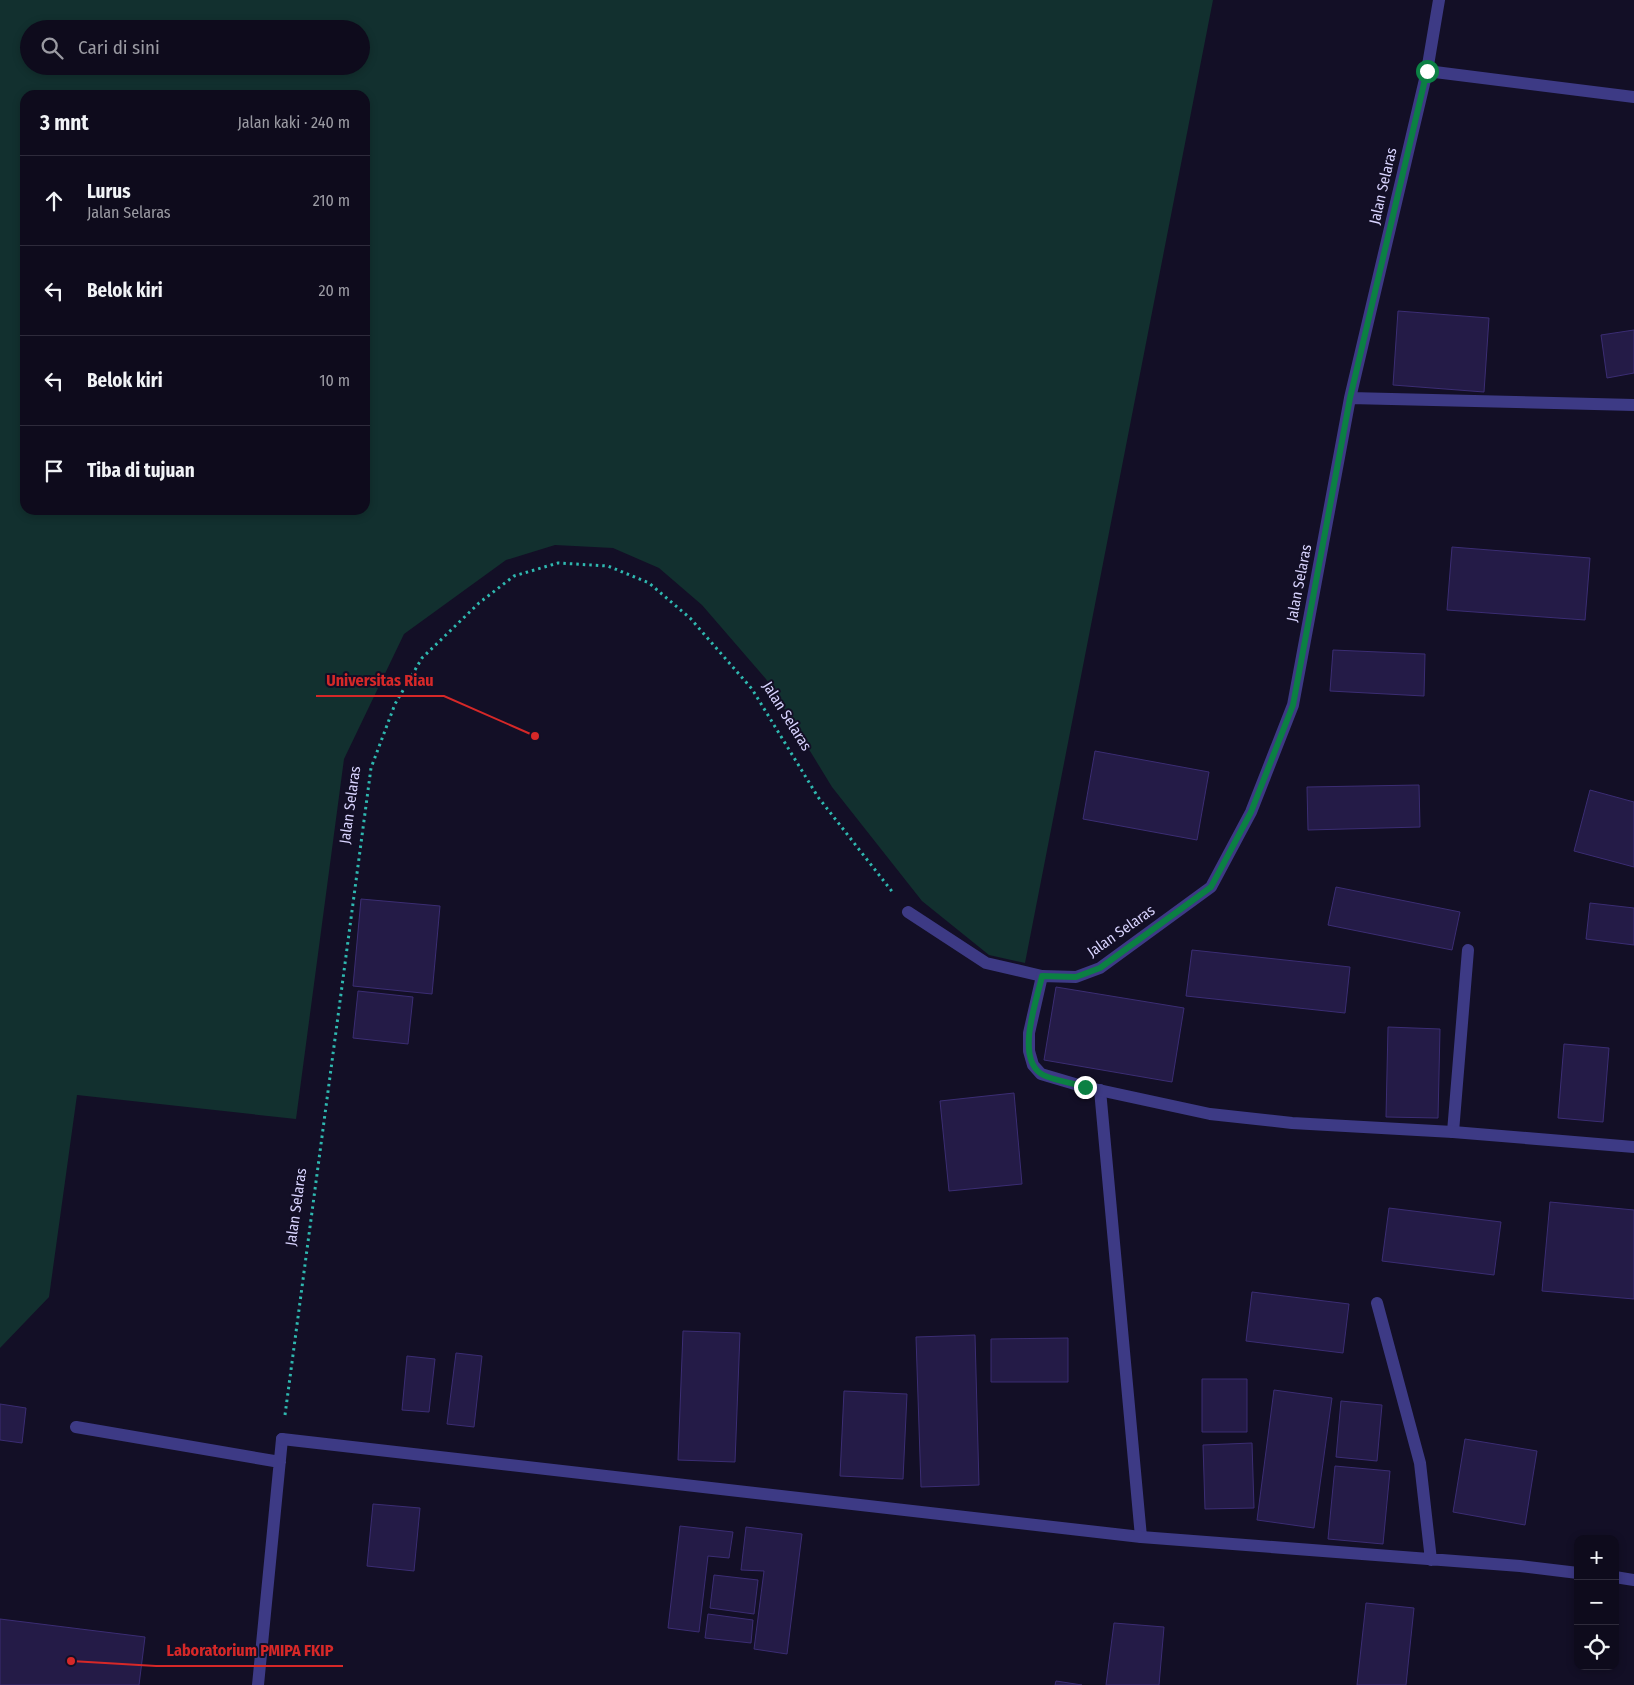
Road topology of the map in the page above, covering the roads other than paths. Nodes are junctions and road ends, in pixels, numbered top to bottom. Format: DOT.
graph roads {
  1 [pos="1439,0"];
  2 [pos="1427,71"];
  3 [pos="1634,96"];
  4 [pos="1350,398"];
  5 [pos="1634,405"];
  6 [pos="908,912"];
  7 [pos="1468,950"];
  8 [pos="1042,976"];
  9 [pos="1100,1090"];
  10 [pos="1453,1132"];
  11 [pos="1634,1147"];
  12 [pos="1377,1303"];
  13 [pos="76,1427"];
  14 [pos="280,1462"];
  15 [pos="1141,1537"];
  16 [pos="1431,1560"];
  17 [pos="1574,1573"];
  18 [pos="1619,1578"];
  19 [pos="1634,1580"];
  20 [pos="258,1685"];
  1 -- 2 [label="street, Jalan Selaras"];
  2 -- 3 [label="street"];
  2 -- 4 [label="street, Jalan Selaras"];
  4 -- 5 [label="street"];
  4 -- 8 [label="street, Jalan Selaras"];
  6 -- 8 [label="street, Jalan Selaras"];
  7 -- 10 [label="street"];
  8 -- 9 [label="street"];
  9 -- 10 [label="street"];
  9 -- 15 [label="street"];
  10 -- 11 [label="street"];
  12 -- 16 [label="street"];
  13 -- 14 [label="street"];
  14 -- 15 [label="street"];
  14 -- 20 [label="street"];
  15 -- 16 [label="street"];
  16 -- 17 [label="street"];
  18 -- 19 [label="street"];
}
